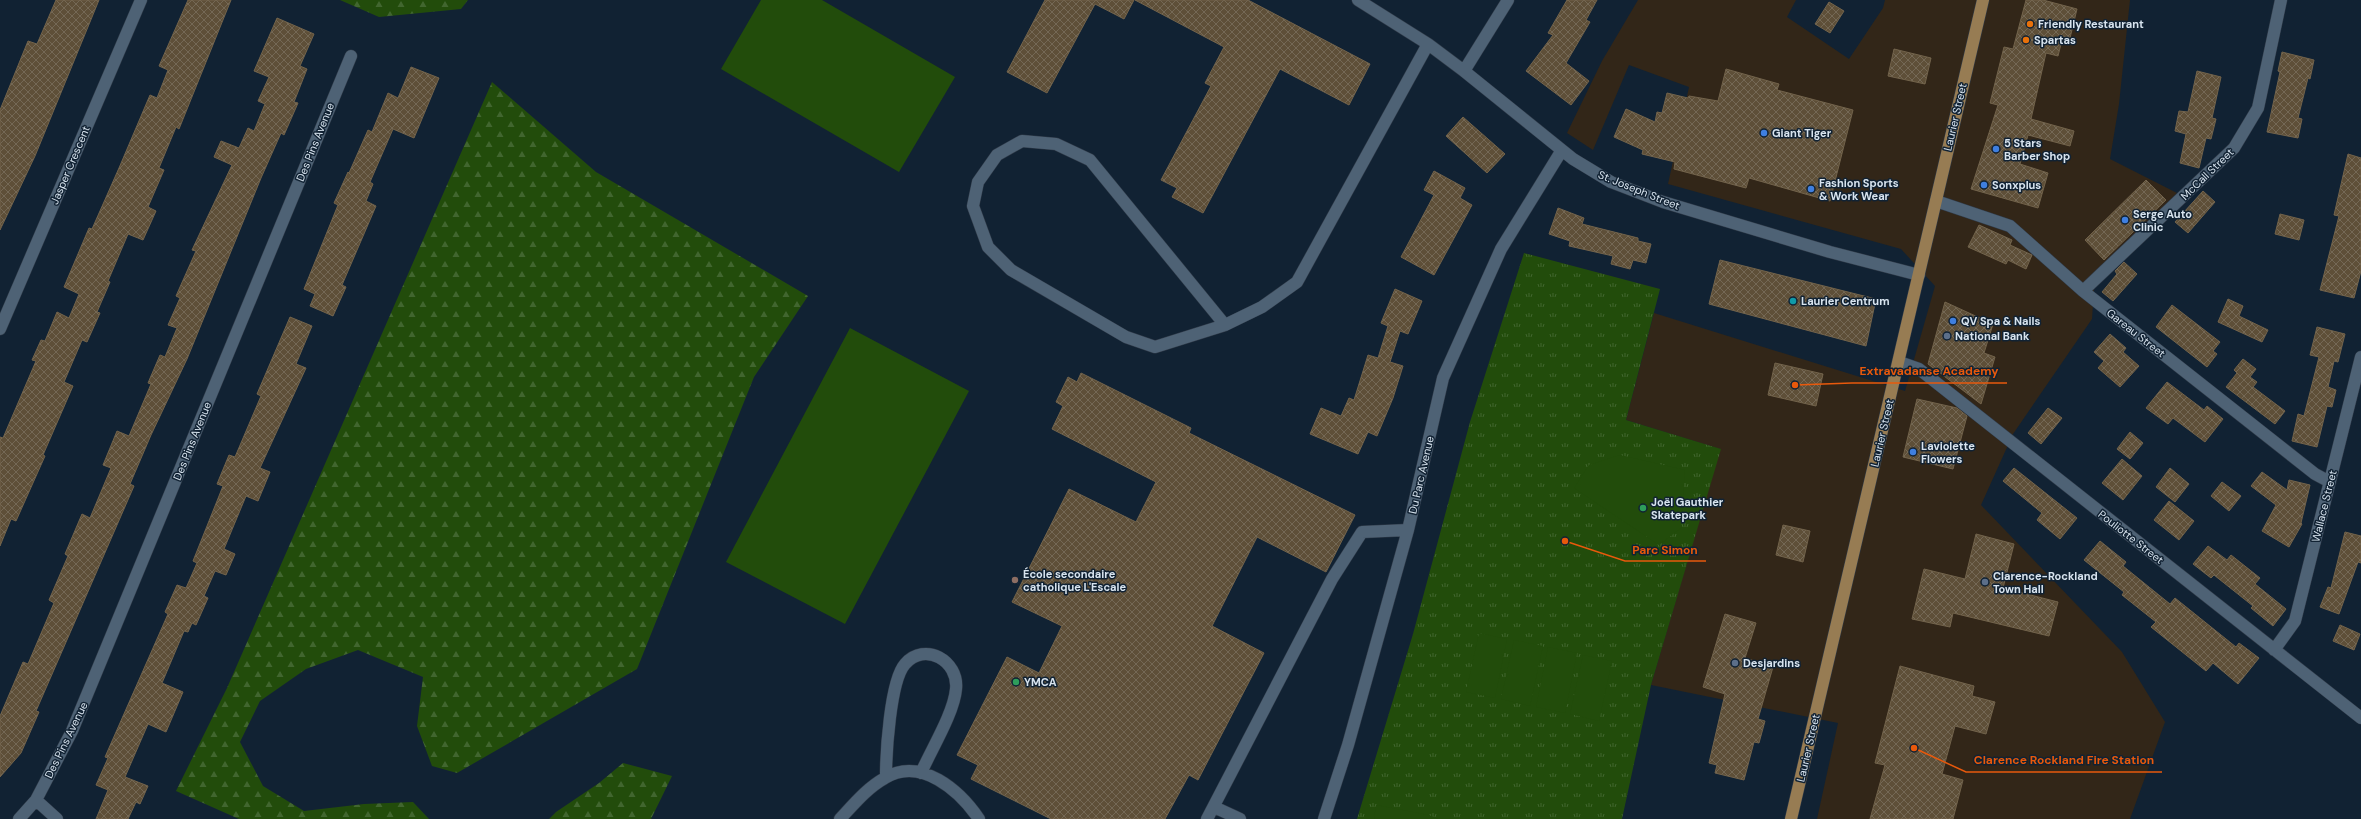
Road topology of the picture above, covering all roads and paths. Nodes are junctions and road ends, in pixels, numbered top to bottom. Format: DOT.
graph roads {
  1 [pos="141,0"];
  2 [pos="1358,0"];
  3 [pos="1508,0"];
  4 [pos="1983,0"];
  5 [pos="2281,0"];
  6 [pos="1428,44"];
  7 [pos="350,56"];
  8 [pos="1464,71"];
  9 [pos="1562,150"];
  10 [pos="1936,201"];
  11 [pos="1919,275"];
  12 [pos="2083,291"];
  13 [pos="1225,325"];
  14 [pos="0,329"];
  15 [pos="2361,357"];
  16 [pos="1899,362"];
  17 [pos="2330,482"];
  18 [pos="1408,530"];
  19 [pos="2274,650"];
  20 [pos="2361,718"];
  21 [pos="920,773"];
  22 [pos="886,777"];
  23 [pos="36,800"];
  24 [pos="1214,807"];
  25 [pos="19,819"];
  26 [pos="57,819"];
  27 [pos="840,819"];
  28 [pos="979,819"];
  29 [pos="1207,819"];
  30 [pos="1240,819"];
  31 [pos="1324,819"];
  32 [pos="1791,819"];
  1 -- 14 [label="street, Jasper Crescent"];
  2 -- 6 [label="street, St. Joseph Street"];
  3 -- 8 [label="street"];
  4 -- 10 [label="main road, Laurier Street"];
  5 -- 12 [label="street, McCall Street"];
  6 -- 8 [label="street, St. Joseph Street"];
  6 -- 13 [label="street"];
  7 -- 23 [label="street, Des Pins Avenue"];
  8 -- 9 [label="street, St. Joseph Street"];
  9 -- 11 [label="street, St. Joseph Street"];
  9 -- 18 [label="street, Du Parc Avenue"];
  10 -- 11 [label="main road, Laurier Street"];
  10 -- 12 [label="street, Gareau Street"];
  11 -- 16 [label="main road, Laurier Street"];
  12 -- 17 [label="street, Gareau Street"];
  13 -- 13 [label="street"];
  15 -- 17 [label="street, Wallace Street"];
  16 -- 19 [label="street, Pouliotte Street"];
  16 -- 32 [label="main road, Laurier Street"];
  17 -- 19 [label="street, Wallace Street"];
  18 -- 24 [label="street"];
  18 -- 31 [label="street, Du Parc Avenue"];
  19 -- 20 [label="street, Pouliotte Street"];
  21 -- 22 [label="street"];
  21 -- 22 [label="street"];
  21 -- 28 [label="street"];
  22 -- 27 [label="street"];
  23 -- 25 [label="street, Des Pins Avenue"];
  23 -- 26 [label="street"];
  24 -- 29 [label="street"];
  24 -- 30 [label="street"];
}
